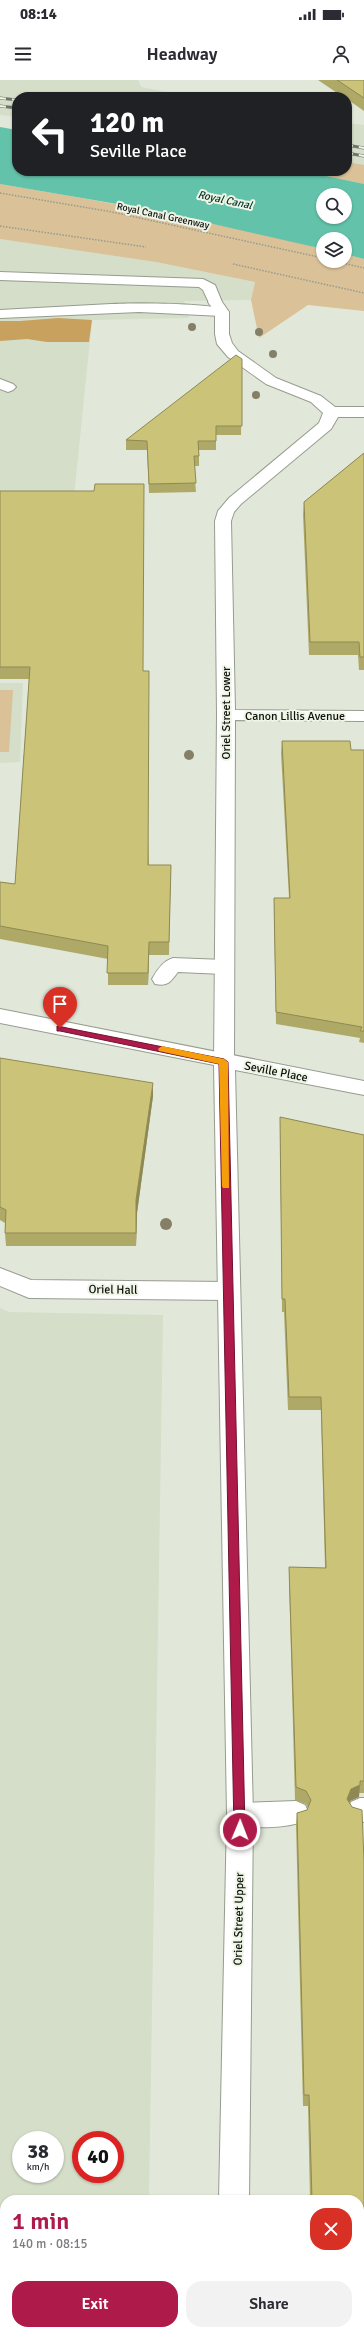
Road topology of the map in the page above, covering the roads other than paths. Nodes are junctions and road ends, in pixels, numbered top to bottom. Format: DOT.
graph roads {
  1 [pos="0,276"];
  2 [pos="219,307"];
  3 [pos="0,314"];
  4 [pos="331,412"];
  5 [pos="364,412"];
  6 [pos="226,715"];
  7 [pos="364,716"];
  8 [pos="224,966"];
  9 [pos="162,979"];
  10 [pos="0,1016"];
  11 [pos="224,1062"];
  12 [pos="364,1088"];
  13 [pos="0,1276"];
  14 [pos="228,1292"];
  15 [pos="296,1813"];
  16 [pos="240,1815"];
  17 [pos="234,2195"];
  1 -- 2 [label="street"];
  2 -- 3 [label="street"];
  2 -- 4 [label="street"];
  4 -- 5 [label="street"];
  4 -- 6 [label="street, Oriel Street Lower"];
  6 -- 7 [label="street, Canon Lillis Avenue"];
  6 -- 8 [label="street, Oriel Street Lower"];
  8 -- 9 [label="street"];
  8 -- 11 [label="street, Oriel Street Lower"];
  10 -- 11 [label="street, Seville Place"];
  11 -- 12 [label="street, Seville Place"];
  11 -- 14 [label="street, Oriel Street Upper"];
  13 -- 14 [label="street, Oriel Hall"];
  14 -- 16 [label="street, Oriel Street Upper"];
  15 -- 16 [label="street"];
  16 -- 17 [label="street, Oriel Street Upper"];
}
